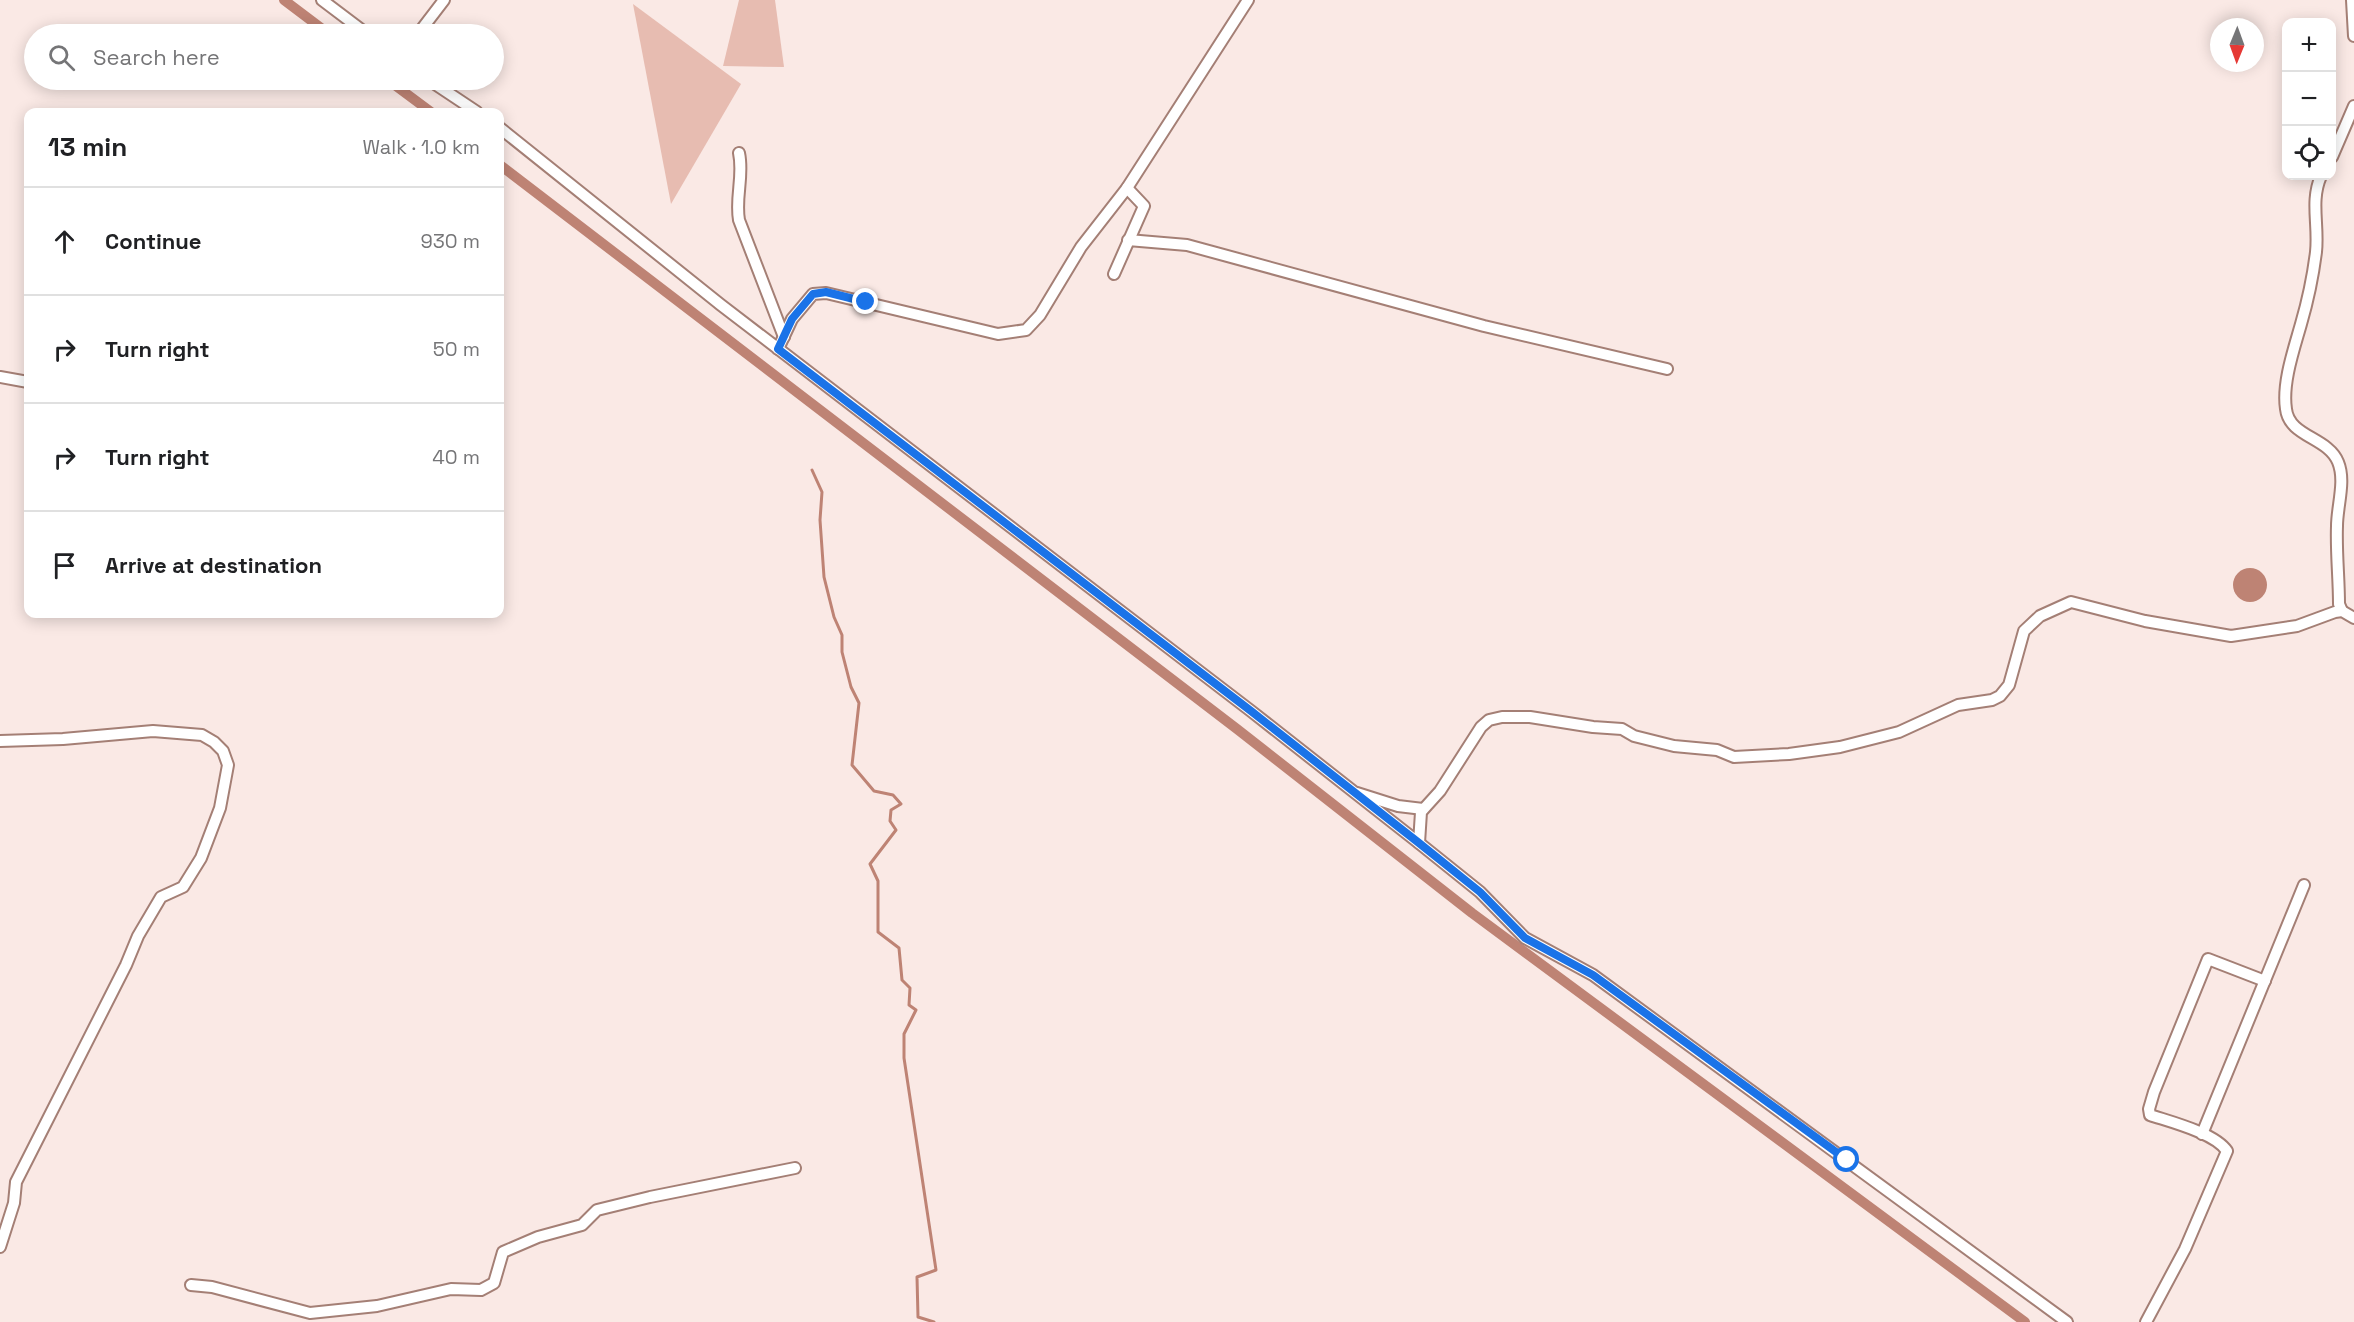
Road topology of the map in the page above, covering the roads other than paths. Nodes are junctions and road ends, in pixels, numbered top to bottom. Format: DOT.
graph roads {
  1 [pos="322,0"];
  2 [pos="444,0"];
  3 [pos="1248,0"];
  4 [pos="2352,0"];
  5 [pos="354,24"];
  6 [pos="426,24"];
  7 [pos="2354,36"];
  8 [pos="444,90"];
  9 [pos="2354,106"];
  10 [pos="471,108"];
  11 [pos="504,131"];
  12 [pos="2336,146"];
  13 [pos="739,153"];
  14 [pos="2320,180"];
  15 [pos="1127,188"];
  16 [pos="1128,240"];
  17 [pos="1114,274"];
  18 [pos="784,337"];
  19 [pos="778,349"];
  20 [pos="1667,369"];
  21 [pos="0,376"];
  22 [pos="24,381"];
  23 [pos="2342,611"];
  24 [pos="2354,618"];
  25 [pos="0,741"];
  26 [pos="1350,790"];
  27 [pos="1424,809"];
  28 [pos="1419,843"];
  29 [pos="2304,885"];
  30 [pos="2265,981"];
  31 [pos="2202,1134"];
  32 [pos="795,1168"];
  33 [pos="0,1247"];
  34 [pos="191,1285"];
  35 [pos="2067,1322"];
  36 [pos="2146,1322"];
  1 -- 5 [label="street"];
  2 -- 6 [label="street"];
  3 -- 15 [label="street"];
  4 -- 7 [label="street"];
  8 -- 10 [label="street"];
  9 -- 12 [label="street"];
  11 -- 19 [label="street"];
  13 -- 18 [label="street"];
  14 -- 23 [label="street"];
  15 -- 16 [label="street"];
  15 -- 18 [label="street"];
  16 -- 17 [label="street"];
  16 -- 20 [label="street"];
  18 -- 19 [label="street"];
  19 -- 26 [label="street"];
  21 -- 22 [label="street"];
  23 -- 24 [label="street"];
  23 -- 27 [label="street"];
  25 -- 33 [label="street"];
  26 -- 27 [label="street"];
  26 -- 28 [label="street"];
  27 -- 28 [label="street"];
  28 -- 35 [label="street"];
  29 -- 30 [label="street"];
  30 -- 31 [label="street"];
  30 -- 31 [label="street"];
  31 -- 36 [label="street"];
  32 -- 34 [label="street"];
}
